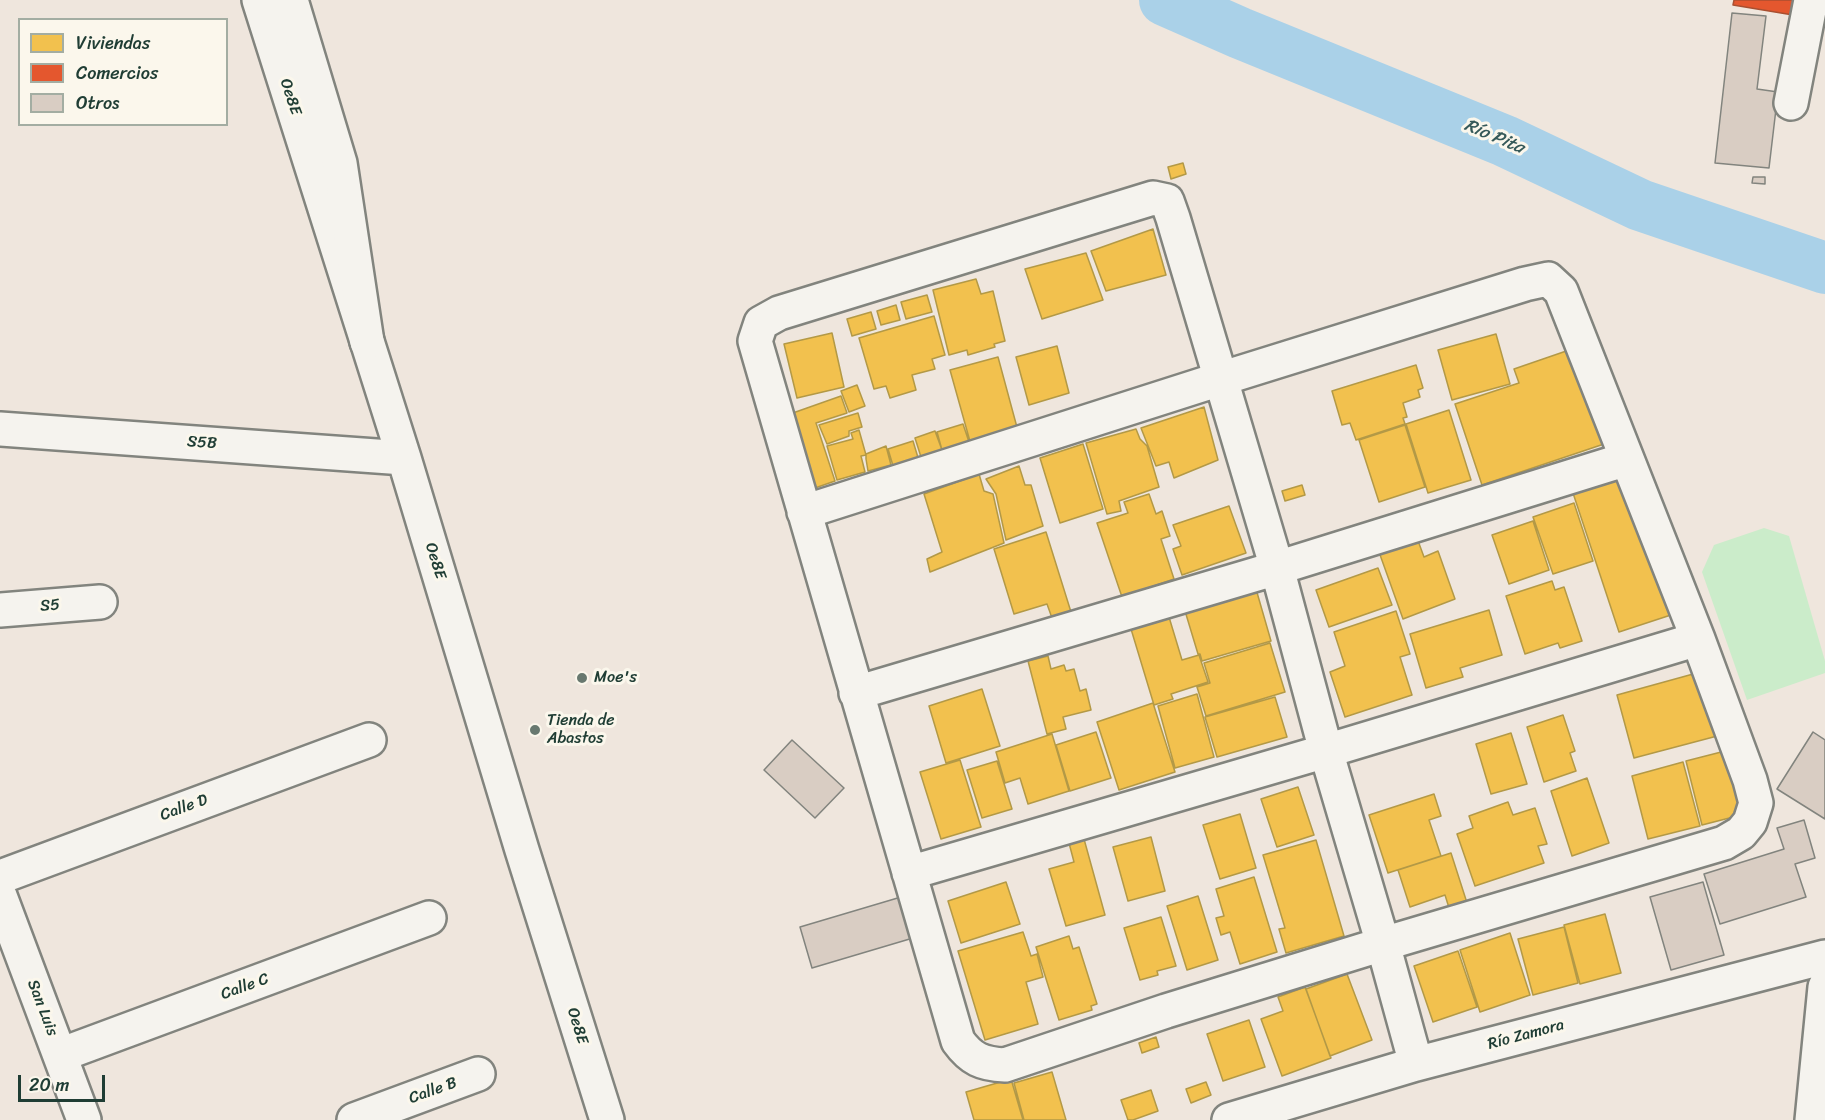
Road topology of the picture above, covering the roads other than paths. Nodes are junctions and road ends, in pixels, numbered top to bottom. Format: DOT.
graph roads {
  1 [pos="1811,0"];
  2 [pos="270,1"];
  3 [pos="1791,103"];
  4 [pos="367,342"];
  5 [pos="1220,379"];
  6 [pos="0,429"];
  7 [pos="404,458"];
  8 [pos="1627,459"];
  9 [pos="804,512"];
  10 [pos="1277,568"];
  11 [pos="100,602"];
  12 [pos="0,610"];
  13 [pos="1698,639"];
  14 [pos="856,693"];
  15 [pos="369,740"];
  16 [pos="1326,751"];
  17 [pos="909,873"];
  18 [pos="0,877"];
  19 [pos="0,896"];
  20 [pos="429,918"];
  21 [pos="1383,944"];
  22 [pos="1825,957"];
  23 [pos="1825,987"];
  24 [pos="60,1056"];
  25 [pos="1416,1064"];
  26 [pos="478,1074"];
  27 [pos="84,1120"];
  28 [pos="354,1120"];
  29 [pos="607,1120"];
  30 [pos="1229,1120"];
  31 [pos="1812,1120"];
  1 -- 3 [label="main road"];
  2 -- 4 [label="main road, Oe8E"];
  2 -- 4 [label="main road"];
  4 -- 7 [label="main road, Oe8E"];
  5 -- 8 [label="main road"];
  5 -- 9 [label="main road"];
  5 -- 9 [label="main road"];
  5 -- 10 [label="main road"];
  6 -- 7 [label="main road, S5B"];
  7 -- 29 [label="main road, Oe8E"];
  8 -- 10 [label="main road"];
  8 -- 13 [label="main road"];
  9 -- 14 [label="main road"];
  10 -- 14 [label="main road"];
  10 -- 16 [label="main road"];
  11 -- 12 [label="main road, S5"];
  13 -- 16 [label="main road"];
  13 -- 21 [label="main road"];
  14 -- 17 [label="main road"];
  15 -- 18 [label="main road, Calle D"];
  16 -- 17 [label="main road"];
  16 -- 21 [label="main road"];
  17 -- 21 [label="main road"];
  19 -- 24 [label="main road, San Luis"];
  20 -- 24 [label="main road, Calle C"];
  21 -- 25 [label="main road"];
  22 -- 25 [label="main road, Río Zamora"];
  23 -- 31 [label="main road"];
  24 -- 27 [label="main road, San Luis"];
  25 -- 30 [label="main road, Río Zamora"];
  26 -- 28 [label="main road, Calle B"];
}
